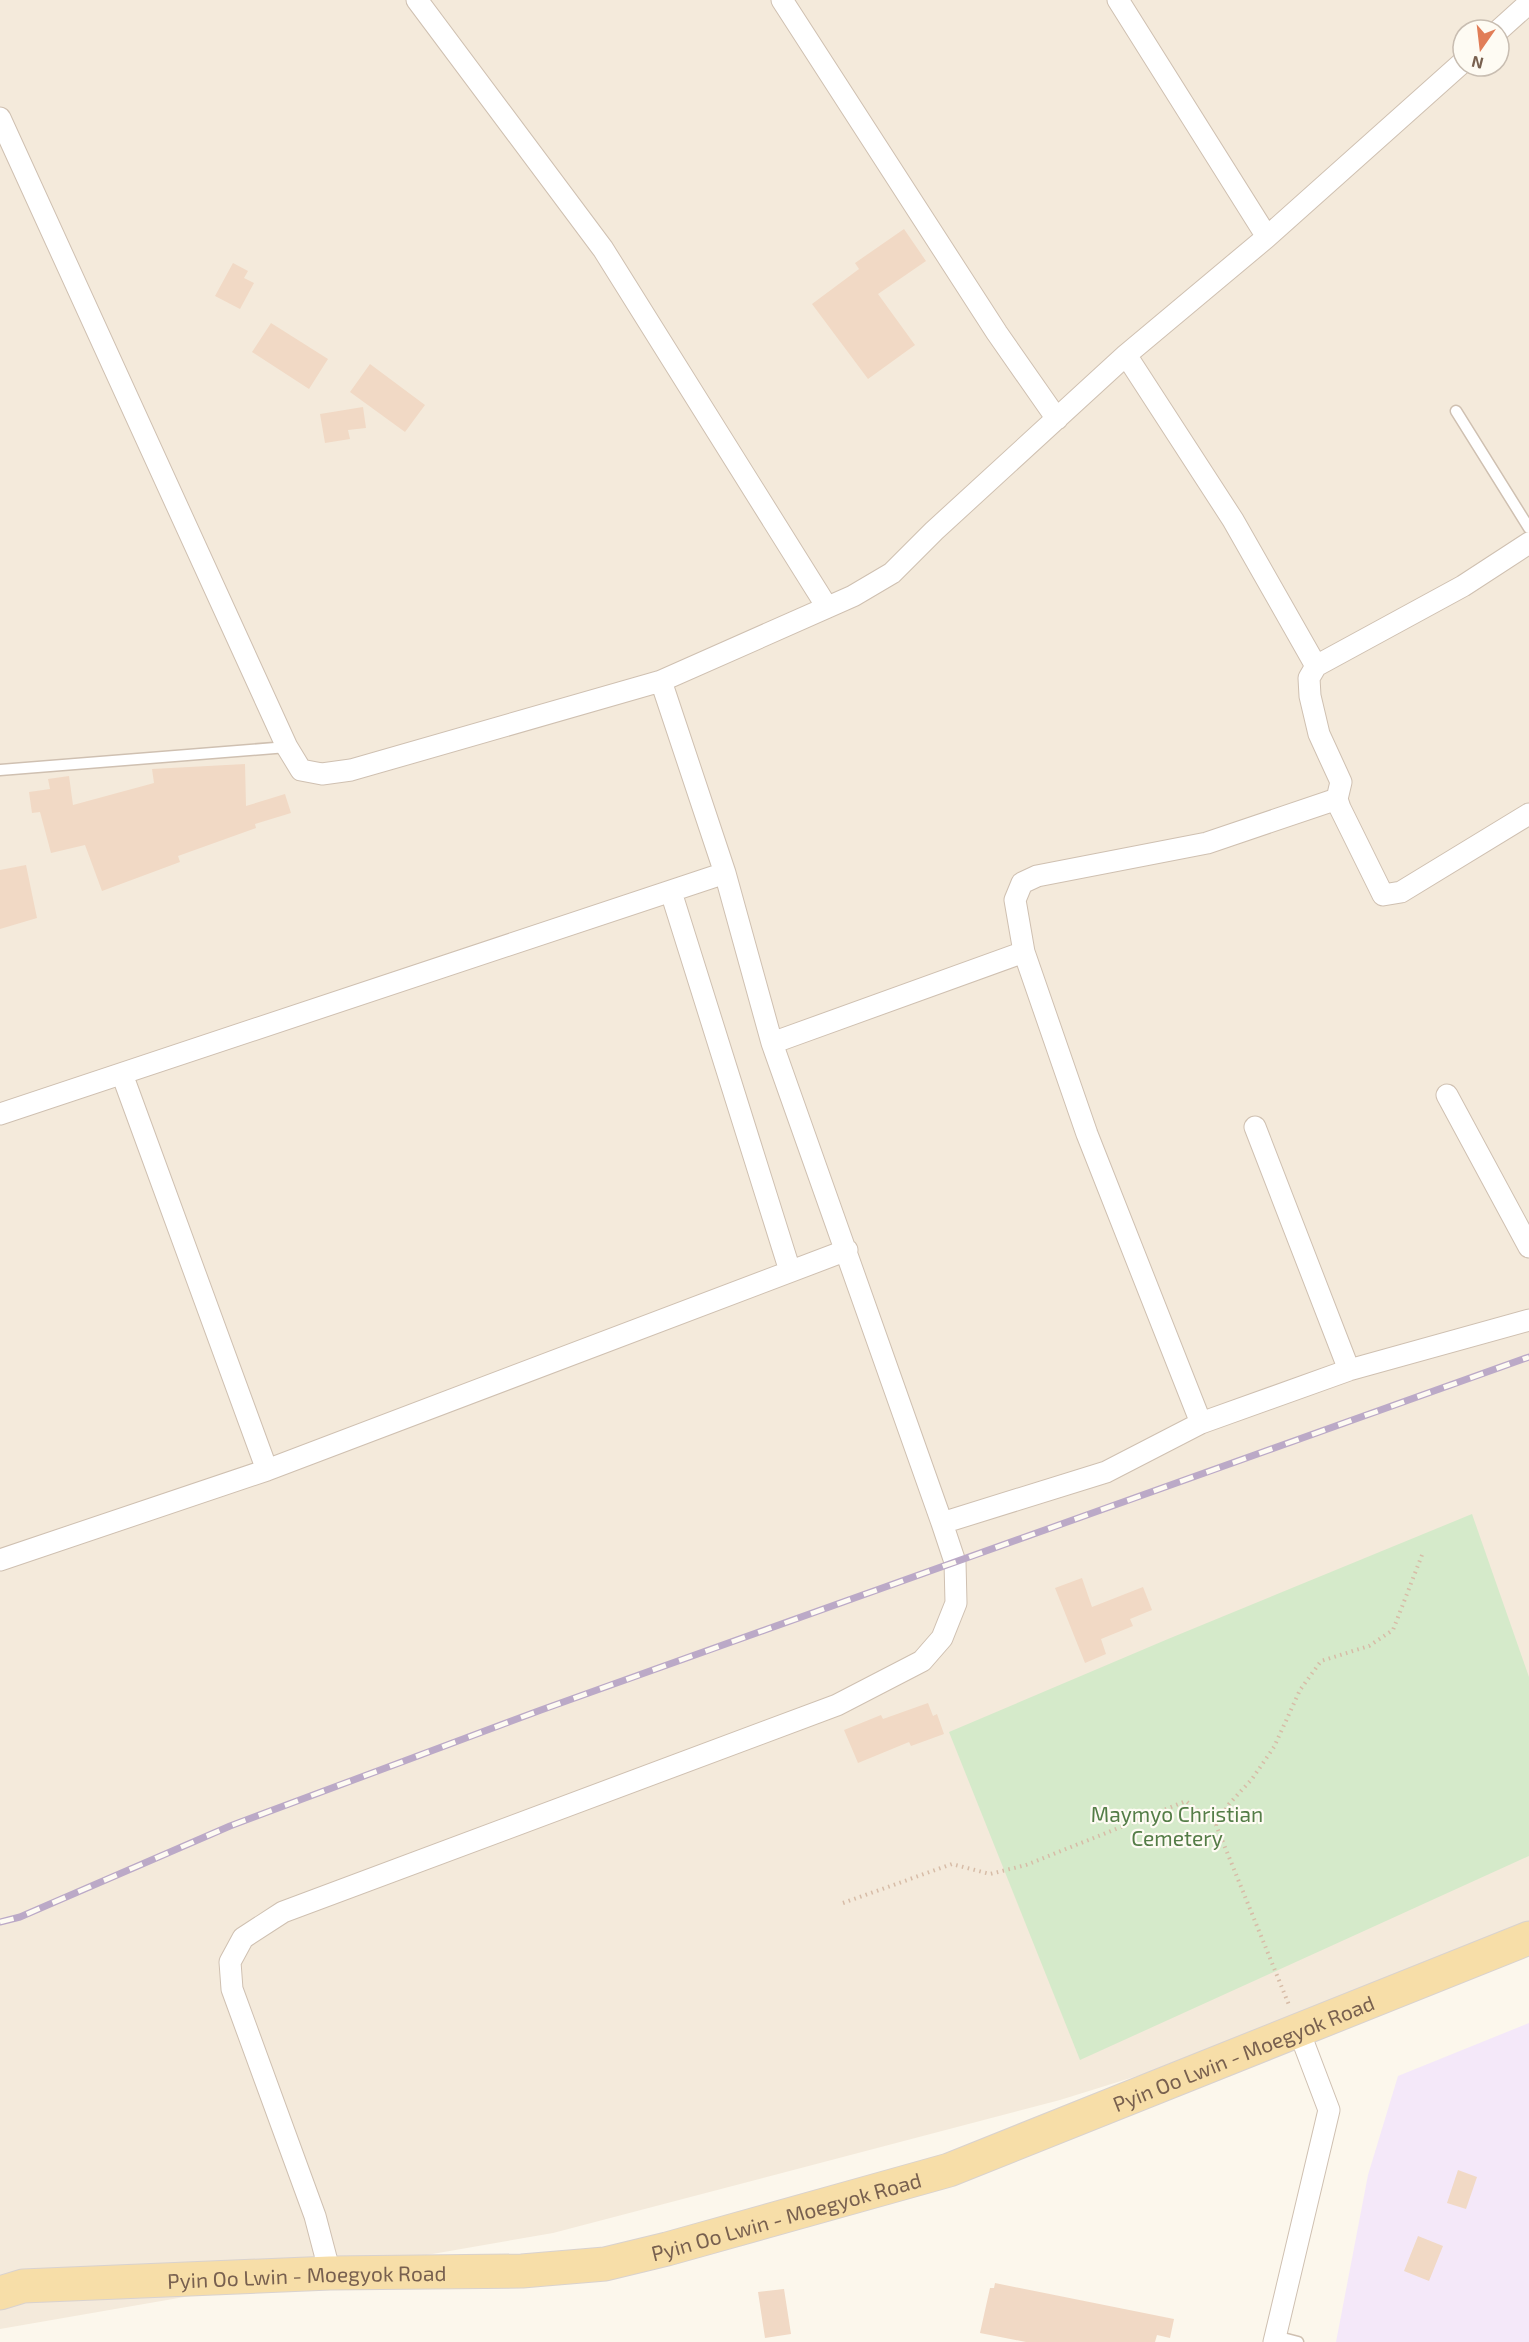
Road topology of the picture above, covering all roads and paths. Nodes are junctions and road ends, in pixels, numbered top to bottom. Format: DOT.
graph roads {
  1 [pos="417,0"];
  2 [pos="782,0"];
  3 [pos="1118,0"];
  4 [pos="1529,3"];
  5 [pos="1511,19"];
  6 [pos="1451,73"];
  7 [pos="0,118"];
  8 [pos="1268,237"];
  9 [pos="1126,355"];
  10 [pos="1456,411"];
  11 [pos="1058,419"];
  12 [pos="1529,528"];
  13 [pos="1529,543"];
  14 [pos="827,607"];
  15 [pos="1316,666"];
  16 [pos="661,681"];
  17 [pos="287,747"];
  18 [pos="0,770"];
  19 [pos="1337,799"];
  20 [pos="1529,814"];
  21 [pos="725,873"];
  22 [pos="672,892"];
  23 [pos="1024,952"];
  24 [pos="772,1043"];
  25 [pos="122,1074"];
  26 [pos="1447,1095"];
  27 [pos="0,1114"];
  28 [pos="1256,1127"];
  29 [pos="1529,1247"];
  30 [pos="847,1250"];
  31 [pos="790,1271"];
  32 [pos="1529,1320"];
  33 [pos="1349,1370"];
  34 [pos="1201,1423"];
  35 [pos="267,1470"];
  36 [pos="942,1523"];
  37 [pos="1422,1555"];
  38 [pos="0,1560"];
  39 [pos="1216,1825"];
  40 [pos="843,1903"];
  41 [pos="1529,1938"];
  42 [pos="1299,2031"];
  43 [pos="330,2273"];
  44 [pos="0,2292"];
  45 [pos="1274,2339"];
  46 [pos="1298,2342"];
  1 -- 14 [label="street"];
  2 -- 11 [label="street"];
  3 -- 8 [label="street"];
  4 -- 5 [label="street"];
  6 -- 8 [label="street"];
  7 -- 17 [label="street"];
  8 -- 9 [label="street"];
  9 -- 11 [label="street"];
  9 -- 15 [label="street"];
  10 -- 12 [label="lane"];
  11 -- 14 [label="street"];
  13 -- 15 [label="street"];
  14 -- 16 [label="street"];
  15 -- 19 [label="street"];
  16 -- 17 [label="street"];
  16 -- 21 [label="street"];
  17 -- 18 [label="lane"];
  19 -- 20 [label="street"];
  19 -- 23 [label="street"];
  21 -- 22 [label="street"];
  21 -- 24 [label="street"];
  22 -- 25 [label="street"];
  22 -- 31 [label="street"];
  23 -- 24 [label="street"];
  23 -- 34 [label="street"];
  24 -- 30 [label="street"];
  25 -- 27 [label="street"];
  25 -- 35 [label="street"];
  26 -- 29 [label="street"];
  28 -- 33 [label="street"];
  30 -- 31 [label="street"];
  30 -- 36 [label="street"];
  31 -- 35 [label="street"];
  32 -- 33 [label="street"];
  33 -- 34 [label="street"];
  34 -- 36 [label="street"];
  35 -- 38 [label="street"];
  36 -- 43 [label="street"];
  37 -- 39 [label="path"];
  39 -- 40 [label="path"];
  39 -- 42 [label="path"];
  41 -- 42 [label="main road, Pyin Oo Lwin - Moegyok Road"];
  42 -- 43 [label="main road, Pyin Oo Lwin - Moegyok Road"];
  42 -- 45 [label="street"];
  43 -- 44 [label="main road, Pyin Oo Lwin - Moegyok Road"];
  45 -- 46 [label="lane"];
}
